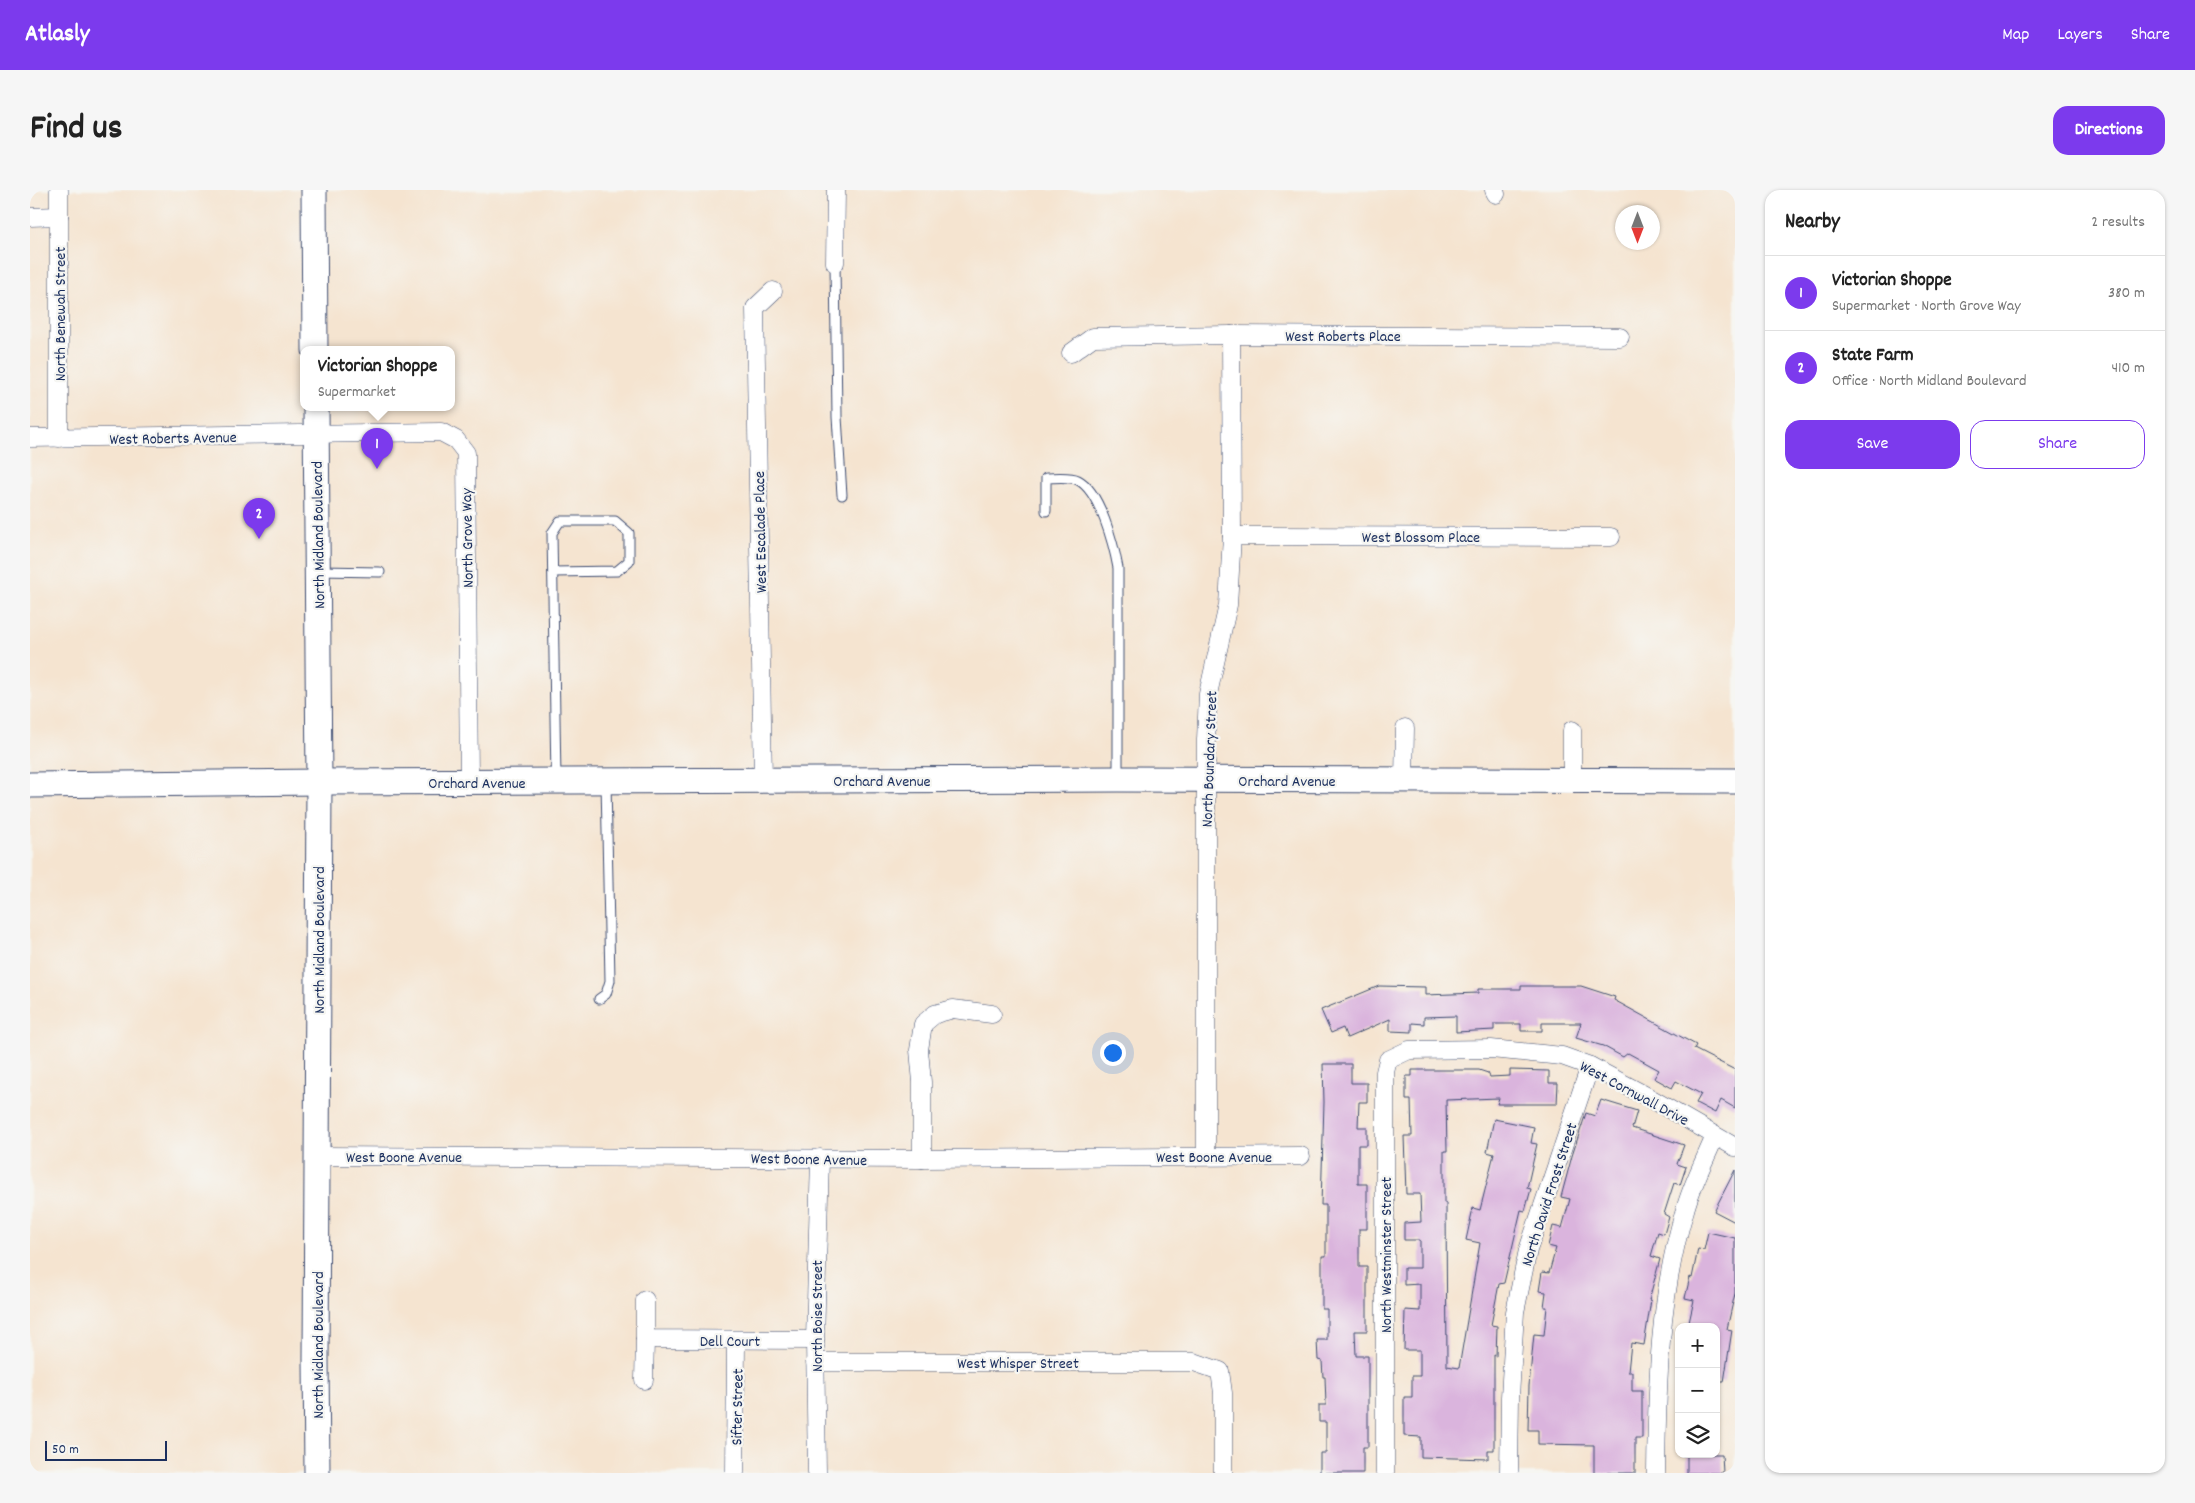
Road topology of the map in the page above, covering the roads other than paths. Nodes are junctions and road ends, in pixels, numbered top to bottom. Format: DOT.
graph roads {
  1 [pos="59,190"];
  2 [pos="314,190"];
  3 [pos="836,190"];
  4 [pos="59,216"];
  5 [pos="30,217"];
  6 [pos="835,263"];
  7 [pos="772,291"];
  8 [pos="1231,335"];
  9 [pos="1620,337"];
  10 [pos="315,346"];
  11 [pos="1071,353"];
  12 [pos="316,411"];
  13 [pos="316,434"];
  14 [pos="30,438"];
  15 [pos="59,438"];
  16 [pos="842,495"];
  17 [pos="1046,511"];
  18 [pos="1232,536"];
  19 [pos="1611,537"];
  20 [pos="317,571"];
  21 [pos="380,572"];
  22 [pos="553,572"];
  23 [pos="1405,728"];
  24 [pos="1572,730"];
  25 [pos="1118,779"];
  26 [pos="1206,780"];
  27 [pos="1404,780"];
  28 [pos="1572,780"];
  29 [pos="763,781"];
  30 [pos="1735,781"];
  31 [pos="319,782"];
  32 [pos="469,782"];
  33 [pos="556,782"];
  34 [pos="606,782"];
  35 [pos="30,785"];
  36 [pos="599,999"];
  37 [pos="992,1014"];
  38 [pos="1409,1050"];
  39 [pos="1590,1066"];
  40 [pos="1715,1136"];
  41 [pos="1735,1147"];
  42 [pos="317,1156"];
  43 [pos="1206,1156"];
  44 [pos="1301,1156"];
  45 [pos="820,1158"];
  46 [pos="922,1159"];
  47 [pos="645,1300"];
  48 [pos="646,1339"];
  49 [pos="815,1340"];
  50 [pos="736,1341"];
  51 [pos="816,1362"];
  52 [pos="644,1380"];
  53 [pos="317,1473"];
  54 [pos="735,1473"];
  55 [pos="817,1473"];
  56 [pos="1223,1473"];
  57 [pos="1385,1473"];
  58 [pos="1509,1473"];
  59 [pos="1656,1473"];
  1 -- 4 [label="street, North Benewah Street"];
  2 -- 10 [label="street"];
  3 -- 6 [label="street"];
  4 -- 5 [label="street"];
  4 -- 15 [label="street, North Benewah Street"];
  6 -- 16 [label="lane"];
  7 -- 29 [label="street, West Escalade Place"];
  8 -- 9 [label="street, West Roberts Place"];
  8 -- 11 [label="street, West Roberts Place"];
  8 -- 18 [label="street, North Boundary Street"];
  12 -- 13 [label="street, North Midland Boulevard"];
  13 -- 15 [label="street, West Roberts Avenue"];
  13 -- 20 [label="street, North Midland Boulevard"];
  13 -- 32 [label="street, North Grove Way"];
  14 -- 15 [label="street, West Roberts Avenue"];
  17 -- 25 [label="lane"];
  18 -- 19 [label="street, West Blossom Place"];
  18 -- 26 [label="street, North Boundary Street"];
  20 -- 21 [label="lane"];
  20 -- 31 [label="street, North Midland Boulevard"];
  22 -- 22 [label="lane"];
  22 -- 33 [label="lane"];
  23 -- 27 [label="street"];
  24 -- 28 [label="street"];
  25 -- 26 [label="street, Orchard Avenue"];
  25 -- 29 [label="street, Orchard Avenue"];
  26 -- 27 [label="street, Orchard Avenue"];
  26 -- 43 [label="street, North Boundary Street"];
  27 -- 28 [label="street, Orchard Avenue"];
  28 -- 30 [label="street, Orchard Avenue"];
  29 -- 34 [label="street, Orchard Avenue"];
  31 -- 32 [label="street, Orchard Avenue"];
  31 -- 35 [label="street, Orchard Avenue"];
  31 -- 42 [label="street, North Midland Boulevard"];
  32 -- 33 [label="street, Orchard Avenue"];
  33 -- 34 [label="street, Orchard Avenue"];
  34 -- 36 [label="lane"];
  37 -- 46 [label="street"];
  38 -- 39 [label="street, West Cornwall Drive"];
  38 -- 57 [label="street, North Westminster Street"];
  39 -- 40 [label="street, West Cornwall Drive"];
  39 -- 58 [label="street, North David Frost Street"];
  40 -- 41 [label="street, West Cornwall Drive"];
  40 -- 59 [label="street"];
  42 -- 45 [label="street, West Boone Avenue"];
  42 -- 53 [label="street, North Midland Boulevard"];
  43 -- 44 [label="street, West Boone Avenue"];
  43 -- 46 [label="street, West Boone Avenue"];
  45 -- 46 [label="street, West Boone Avenue"];
  45 -- 49 [label="street, North Boise Street"];
  47 -- 48 [label="street"];
  48 -- 50 [label="street, Dell Court"];
  48 -- 52 [label="street"];
  49 -- 50 [label="street, Dell Court"];
  49 -- 51 [label="street, North Boise Street"];
  50 -- 54 [label="street, Sifter Street"];
  51 -- 55 [label="street, North Boise Street"];
  51 -- 56 [label="street, West Whisper Street"];
}
